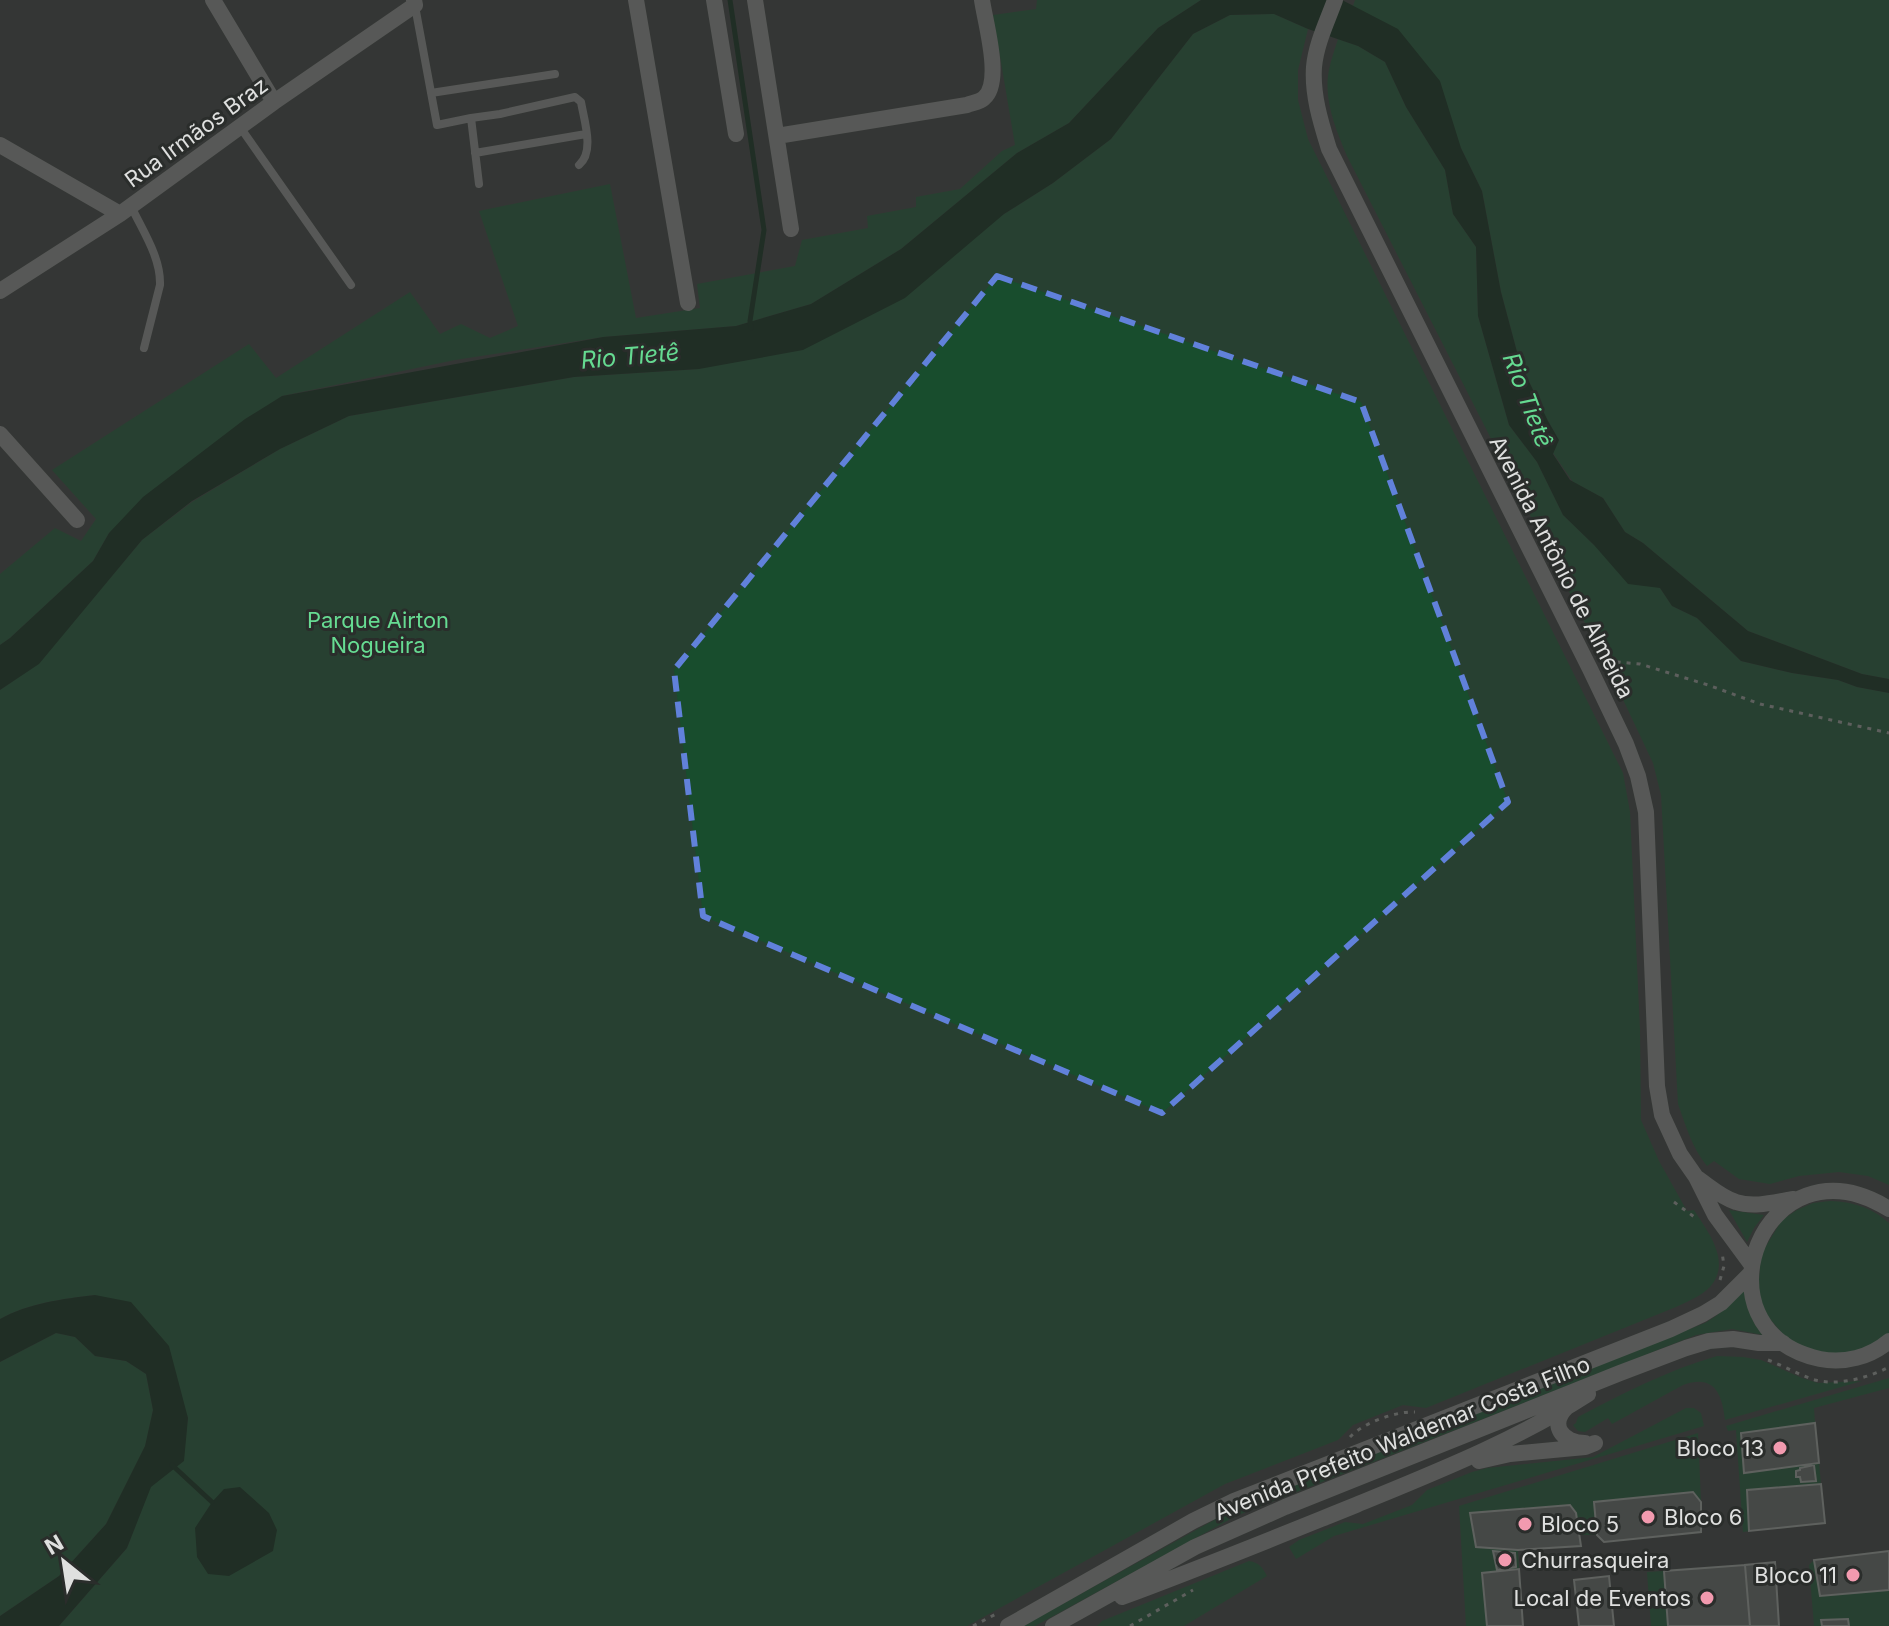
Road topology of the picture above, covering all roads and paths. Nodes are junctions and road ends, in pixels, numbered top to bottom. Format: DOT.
graph roads {
  1 [pos="213,0"];
  2 [pos="636,0"];
  3 [pos="714,0"];
  4 [pos="755,0"];
  5 [pos="982,0"];
  6 [pos="1335,0"];
  7 [pos="415,3"];
  8 [pos="555,74"];
  9 [pos="431,93"];
  10 [pos="274,102"];
  11 [pos="471,118"];
  12 [pos="240,127"];
  13 [pos="586,134"];
  14 [pos="736,134"];
  15 [pos="777,136"];
  16 [pos="0,145"];
  17 [pos="475,153"];
  18 [pos="579,165"];
  19 [pos="479,184"];
  20 [pos="125,210"];
  21 [pos="791,229"];
  22 [pos="351,285"];
  23 [pos="0,291"];
  24 [pos="688,303"];
  25 [pos="144,348"];
  26 [pos="0,434"];
  27 [pos="77,520"];
  28 [pos="1590,669"];
  29 [pos="1889,733"];
  30 [pos="1696,1177"];
  31 [pos="1803,1197"];
  32 [pos="1889,1209"];
  33 [pos="1751,1269"];
  34 [pos="1889,1341"];
  35 [pos="1783,1343"];
  36 [pos="1620,1373"];
  37 [pos="1569,1406"];
  38 [pos="1442,1470"];
  39 [pos="1548,1559"];
  40 [pos="1533,1566"];
  41 [pos="1072,1615"];
  42 [pos="1008,1626"];
  43 [pos="1053,1626"];
  1 -- 10 [label="street"];
  2 -- 24 [label="street"];
  3 -- 14 [label="street"];
  4 -- 15 [label="street"];
  5 -- 15 [label="street"];
  6 -- 28 [label="street, Avenida Antônio de Almeida"];
  7 -- 9 [label="lane"];
  7 -- 10 [label="street, Rua Irmãos Braz"];
  8 -- 9 [label="lane"];
  9 -- 11 [label="lane"];
  10 -- 12 [label="street, Rua Irmãos Braz"];
  11 -- 13 [label="lane"];
  11 -- 17 [label="lane"];
  12 -- 20 [label="street, Rua Irmãos Braz"];
  12 -- 22 [label="lane"];
  13 -- 17 [label="lane"];
  13 -- 18 [label="lane"];
  15 -- 21 [label="street"];
  16 -- 20 [label="street"];
  17 -- 19 [label="lane"];
  20 -- 23 [label="street, Rua Irmãos Braz"];
  20 -- 25 [label="lane"];
  26 -- 27 [label="street"];
  28 -- 29 [label="path"];
  28 -- 30 [label="street, Avenida Antônio de Almeida"];
  30 -- 31 [label="street, Avenida Antônio de Almeida"];
  30 -- 33 [label="street, Avenida Antônio de Almeida"];
  31 -- 32 [label="street, Avenida Antônio de Almeida"];
  31 -- 33 [label="street, Avenida Antônio de Almeida"];
  33 -- 35 [label="street, Avenida Antônio de Almeida"];
  33 -- 42 [label="street"];
  34 -- 35 [label="street, Avenida Antônio de Almeida"];
  35 -- 36 [label="street, Avenida Prefeito Waldemar Costa Filho"];
  36 -- 37 [label="street"];
  36 -- 41 [label="street, Avenida Prefeito Waldemar Costa Filho"];
  37 -- 38 [label="street"];
  37 -- 38 [label="street"];
  38 -- 41 [label="street"];
  39 -- 40 [label="lane"];
  41 -- 43 [label="street, Avenida Prefeito Waldemar Costa Filho"];
}
